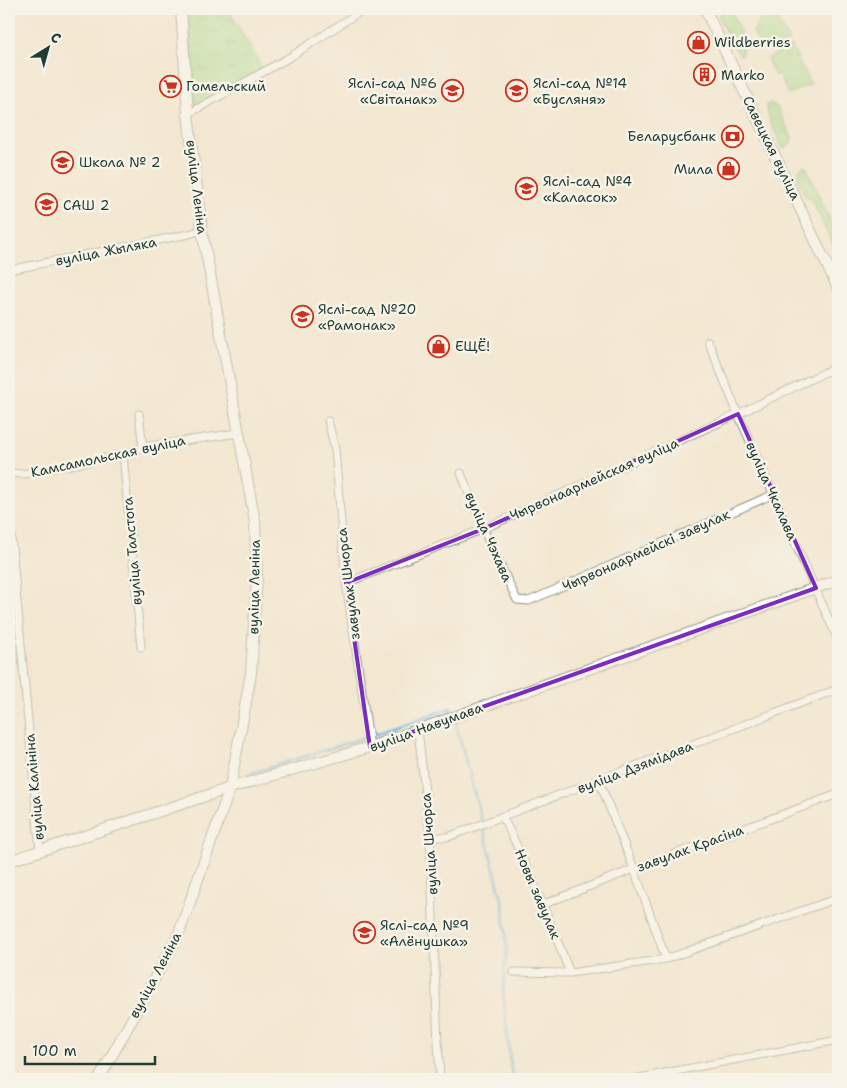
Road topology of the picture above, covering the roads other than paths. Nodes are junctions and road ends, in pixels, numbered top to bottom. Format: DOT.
graph roads {
  1 [pos="180,9"];
  2 [pos="364,9"];
  3 [pos="705,9"];
  4 [pos="188,114"];
  5 [pos="202,230"];
  6 [pos="9,270"];
  7 [pos="838,288"];
  8 [pos="708,341"];
  9 [pos="838,366"];
  10 [pos="139,414"];
  11 [pos="738,414"];
  12 [pos="328,421"];
  13 [pos="238,433"];
  14 [pos="143,447"];
  15 [pos="123,455"];
  16 [pos="462,472"];
  17 [pos="9,473"];
  18 [pos="774,494"];
  19 [pos="9,514"];
  20 [pos="483,529"];
  21 [pos="838,580"];
  22 [pos="346,583"];
  23 [pos="816,588"];
  24 [pos="517,600"];
  25 [pos="838,640"];
  26 [pos="141,647"];
  27 [pos="838,689"];
  28 [pos="418,730"];
  29 [pos="370,747"];
  30 [pos="598,781"];
  31 [pos="230,788"];
  32 [pos="838,794"];
  33 [pos="502,816"];
  34 [pos="430,837"];
  35 [pos="40,851"];
  36 [pos="9,861"];
  37 [pos="634,868"];
  38 [pos="838,898"];
  39 [pos="544,904"];
  40 [pos="666,959"];
  41 [pos="514,972"];
  42 [pos="570,973"];
  43 [pos="838,1040"];
  44 [pos="99,1079"];
  45 [pos="440,1079"];
  46 [pos="634,1079"];
  1 -- 4 [label="street, вуліца Леніна"];
  2 -- 4 [label="street"];
  3 -- 7 [label="street, Савецкая вуліца"];
  4 -- 5 [label="street, вуліца Леніна"];
  5 -- 6 [label="street, вуліца Жыляка"];
  5 -- 13 [label="street, вуліца Леніна"];
  8 -- 11 [label="street, вуліца Чкалава"];
  9 -- 11 [label="street, Чырвонаармейская вуліца"];
  10 -- 14 [label="street"];
  11 -- 18 [label="street, вуліца Чкалава"];
  11 -- 20 [label="street, Чырвонаармейская вуліца"];
  12 -- 22 [label="street, завулак Шчорса"];
  13 -- 14 [label="street, Камсамольская вуліца"];
  13 -- 31 [label="street, вуліца Леніна"];
  14 -- 15 [label="street, Камсамольская вуліца"];
  15 -- 17 [label="street, Камсамольская вуліца"];
  15 -- 26 [label="street, вуліца Талстога"];
  16 -- 20 [label="street, вуліца Чэхава"];
  18 -- 23 [label="street, вуліца Чкалава"];
  18 -- 24 [label="street, Чырвонаармейскі завулак"];
  19 -- 35 [label="street, вуліца Калініна"];
  20 -- 22 [label="street, Чырвонаармейская вуліца"];
  20 -- 24 [label="street, вуліца Чэхава"];
  21 -- 23 [label="street, вуліца Навумава"];
  22 -- 29 [label="street, завулак Шчорса"];
  23 -- 25 [label="street, вуліца Чкалава"];
  23 -- 28 [label="street, вуліца Навумава"];
  27 -- 30 [label="street, вуліца Дзямідава"];
  28 -- 29 [label="street, вуліца Навумава"];
  28 -- 34 [label="street, вуліца Шчорса"];
  29 -- 31 [label="street, вуліца Навумава"];
  30 -- 33 [label="street, вуліца Дзямідава"];
  30 -- 37 [label="street"];
  31 -- 35 [label="street, вуліца Навумава"];
  31 -- 44 [label="street, вуліца Леніна"];
  32 -- 37 [label="street, завулак Красіна"];
  33 -- 34 [label="street, вуліца Дзямідава"];
  33 -- 39 [label="street, Новы завулак"];
  34 -- 45 [label="street, вуліца Шчорса"];
  35 -- 36 [label="street, вуліца Навумава"];
  37 -- 39 [label="street, завулак Красіна"];
  37 -- 40 [label="street"];
  38 -- 40 [label="street"];
  39 -- 42 [label="street, Новы завулак"];
  40 -- 42 [label="street"];
  41 -- 42 [label="street"];
  43 -- 46 [label="street"];
}
